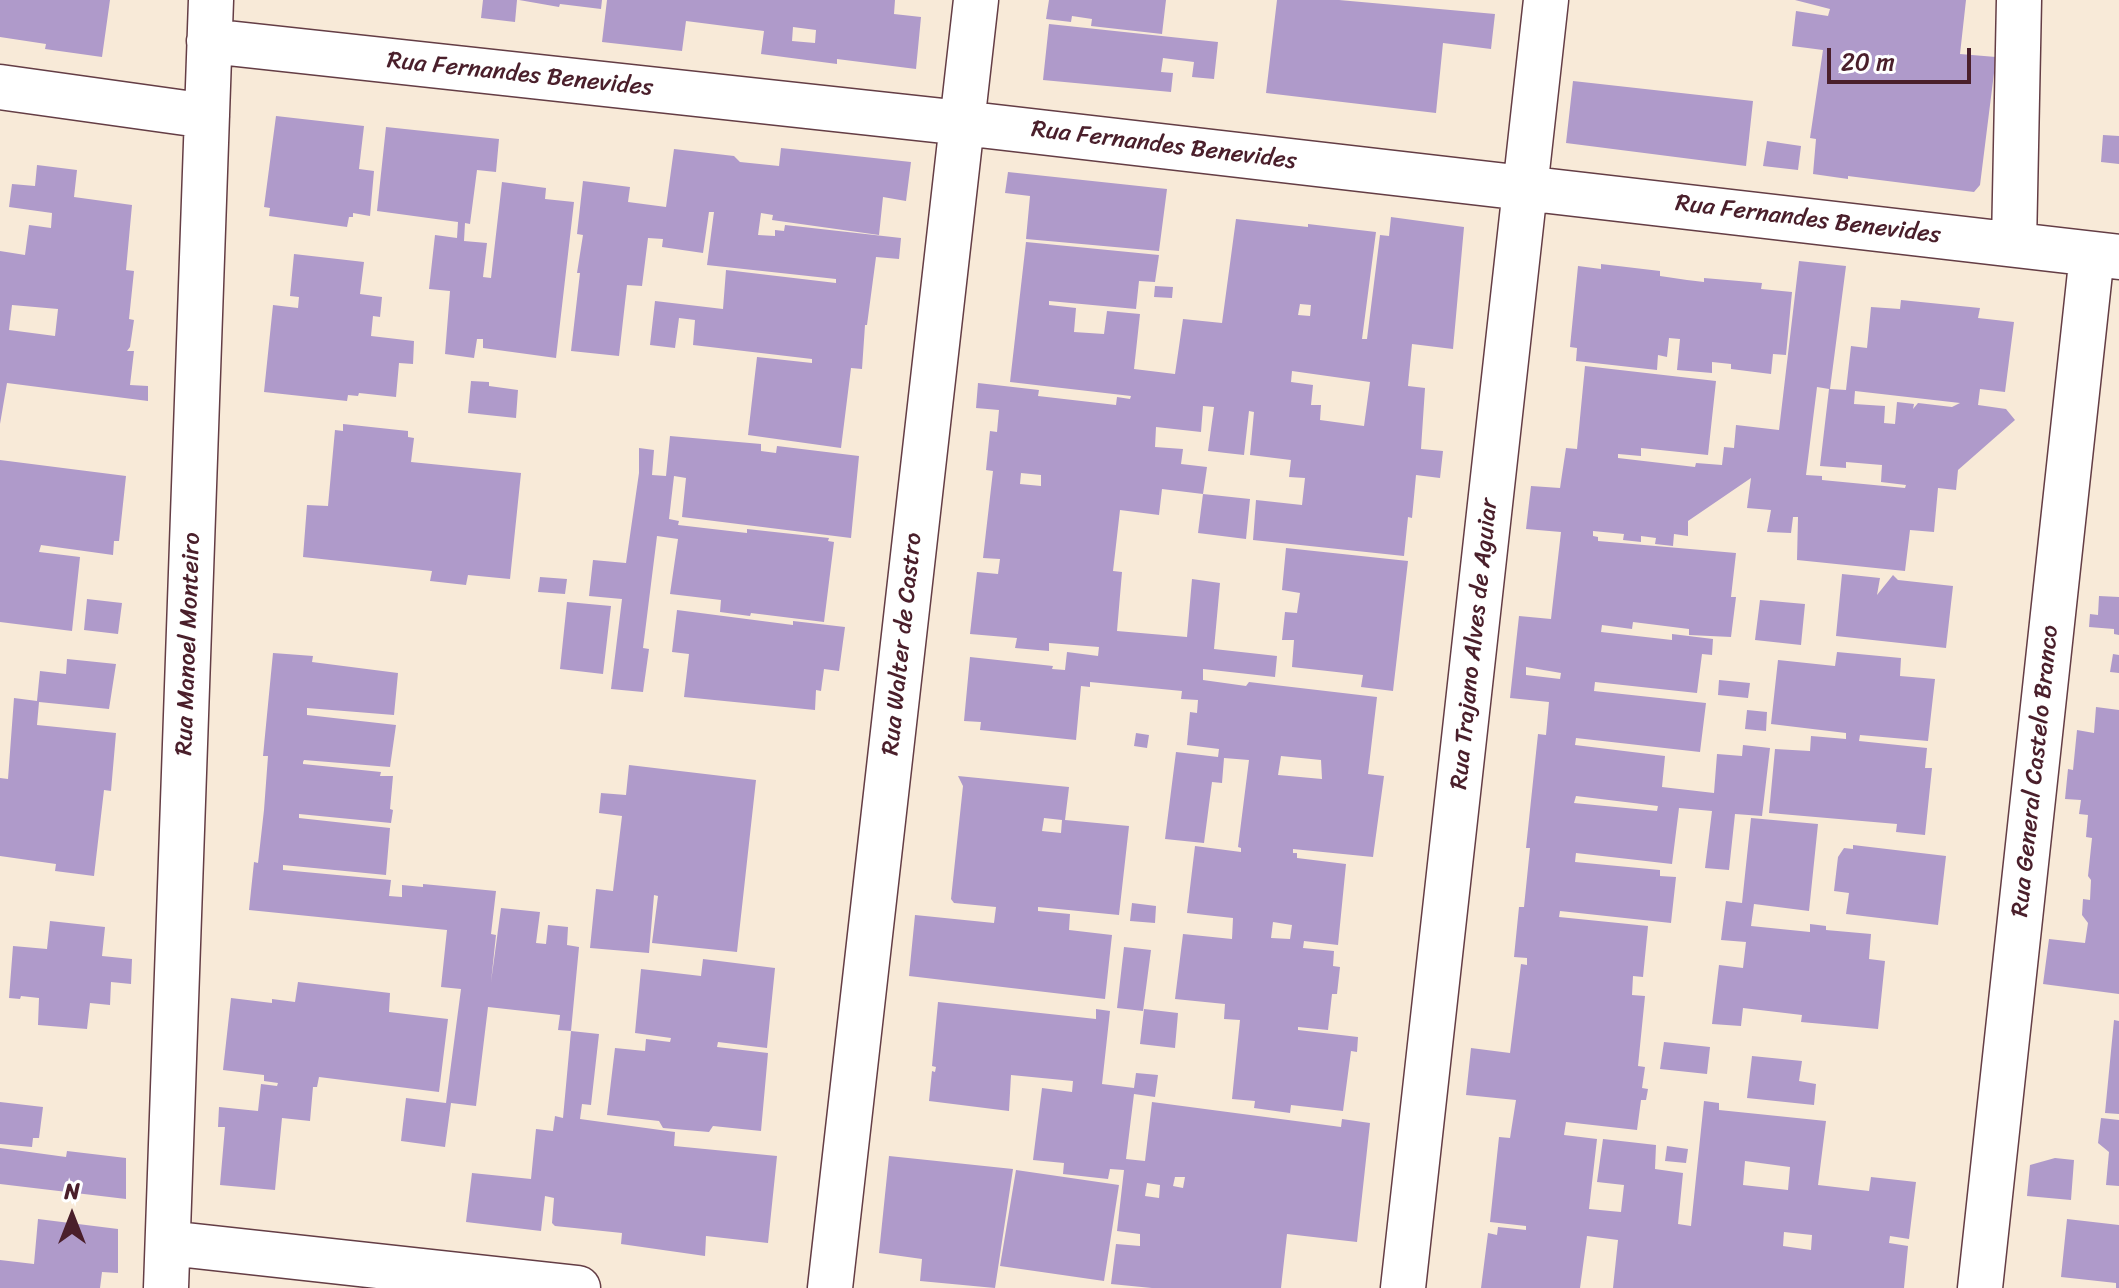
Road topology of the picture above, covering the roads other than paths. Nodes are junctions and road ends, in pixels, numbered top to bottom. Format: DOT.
graph roads {
  1 [pos="976,0"];
  2 [pos="1546,0"];
  3 [pos="2019,0"];
  4 [pos="210,20"];
  5 [pos="0,87"];
  6 [pos="207,116"];
  7 [pos="962,123"];
  8 [pos="1526,188"];
  9 [pos="2014,244"];
  10 [pos="2106,255"];
  11 [pos="168,1243"];
  12 [pos="166,1288"];
  13 [pos="578,1288"];
  14 [pos="830,1288"];
  15 [pos="1403,1288"];
  16 [pos="1980,1288"];
  1 -- 7 [label="street, Rua Walter de Castro"];
  2 -- 8 [label="street, Rua Trajano Alves de Aguiar"];
  3 -- 9 [label="street"];
  4 -- 6 [label="street, Rua Manoel Monteiro"];
  4 -- 7 [label="street, Rua Fernandes Benevides"];
  5 -- 6 [label="street"];
  6 -- 11 [label="street, Rua Manoel Monteiro"];
  7 -- 8 [label="street, Rua Fernandes Benevides"];
  7 -- 14 [label="street, Rua Walter de Castro"];
  8 -- 9 [label="street, Rua Fernandes Benevides"];
  8 -- 15 [label="street, Rua Trajano Alves de Aguiar"];
  9 -- 10 [label="street, Rua Fernandes Benevides"];
  10 -- 16 [label="street, Rua General Castelo Branco"];
  11 -- 12 [label="street, Rua Manoel Monteiro"];
  11 -- 13 [label="street"];
}
